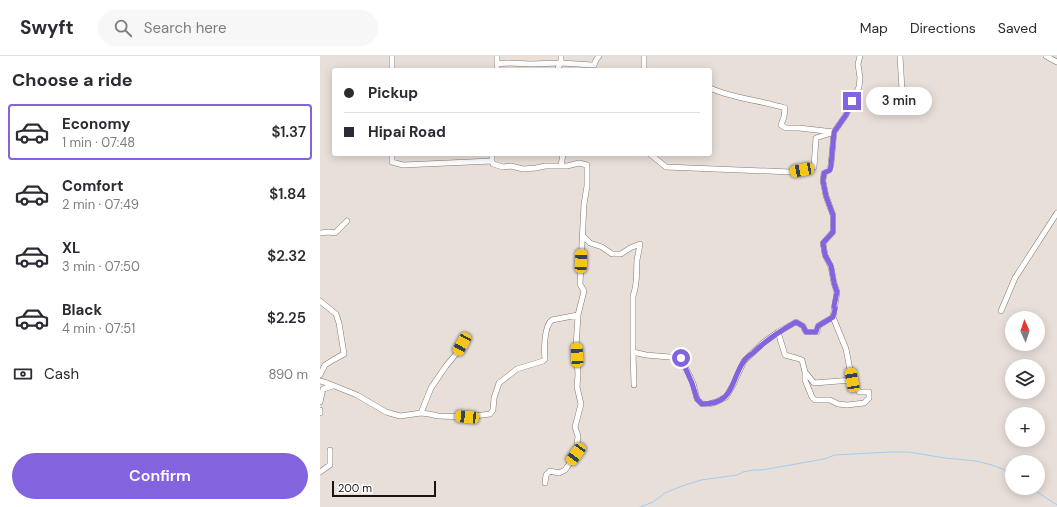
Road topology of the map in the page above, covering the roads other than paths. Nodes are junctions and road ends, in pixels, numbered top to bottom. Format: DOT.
graph roads {
  1 [pos="392,56"];
  2 [pos="497,56"];
  3 [pos="561,56"];
  4 [pos="592,56"];
  5 [pos="598,56"];
  6 [pos="644,56"];
  7 [pos="860,56"];
  8 [pos="900,56"];
  9 [pos="1046,56"];
  10 [pos="594,62"];
  11 [pos="1057,62"];
  12 [pos="497,64"];
  13 [pos="561,64"];
  14 [pos="392,68"];
  15 [pos="497,68"];
  16 [pos="558,68"];
  17 [pos="644,68"];
  18 [pos="712,89"];
  19 [pos="902,90"];
  20 [pos="834,132"];
  21 [pos="392,156"];
  22 [pos="492,156"];
  23 [pos="564,156"];
  24 [pos="652,156"];
  25 [pos="492,161"];
  26 [pos="561,166"];
  27 [pos="1057,212"];
  28 [pos="347,221"];
  29 [pos="320,233"];
  30 [pos="582,236"];
  31 [pos="320,301"];
  32 [pos="1001,311"];
  33 [pos="578,315"];
  34 [pos="833,317"];
  35 [pos="778,332"];
  36 [pos="466,337"];
  37 [pos="633,352"];
  38 [pos="805,372"];
  39 [pos="320,375"];
  40 [pos="852,380"];
  41 [pos="320,381"];
  42 [pos="634,385"];
  43 [pos="333,386"];
  44 [pos="320,402"];
  45 [pos="421,413"];
  46 [pos="330,450"];
  47 [pos="320,472"];
  48 [pos="545,483"];
  1 -- 14 [label="street"];
  2 -- 12 [label="street"];
  3 -- 13 [label="street"];
  4 -- 10 [label="street"];
  5 -- 10 [label="street"];
  6 -- 17 [label="street"];
  7 -- 20 [label="street"];
  8 -- 19 [label="street"];
  9 -- 11 [label="street"];
  10 -- 13 [label="street"];
  12 -- 13 [label="street"];
  12 -- 15 [label="street"];
  13 -- 16 [label="street"];
  18 -- 20 [label="street"];
  20 -- 24 [label="street"];
  20 -- 34 [label="street"];
  21 -- 25 [label="street"];
  22 -- 25 [label="street"];
  23 -- 26 [label="street"];
  25 -- 26 [label="street"];
  26 -- 30 [label="street"];
  27 -- 32 [label="street"];
  28 -- 29 [label="street"];
  30 -- 33 [label="street"];
  30 -- 37 [label="street"];
  31 -- 39 [label="street"];
  33 -- 45 [label="street"];
  33 -- 48 [label="street"];
  34 -- 35 [label="street"];
  34 -- 40 [label="street"];
  35 -- 37 [label="street"];
  35 -- 38 [label="street"];
  36 -- 45 [label="street"];
  37 -- 42 [label="street"];
  38 -- 40 [label="street"];
  38 -- 40 [label="street"];
  41 -- 43 [label="street"];
  43 -- 44 [label="street"];
  43 -- 45 [label="street"];
  46 -- 47 [label="street"];
}
